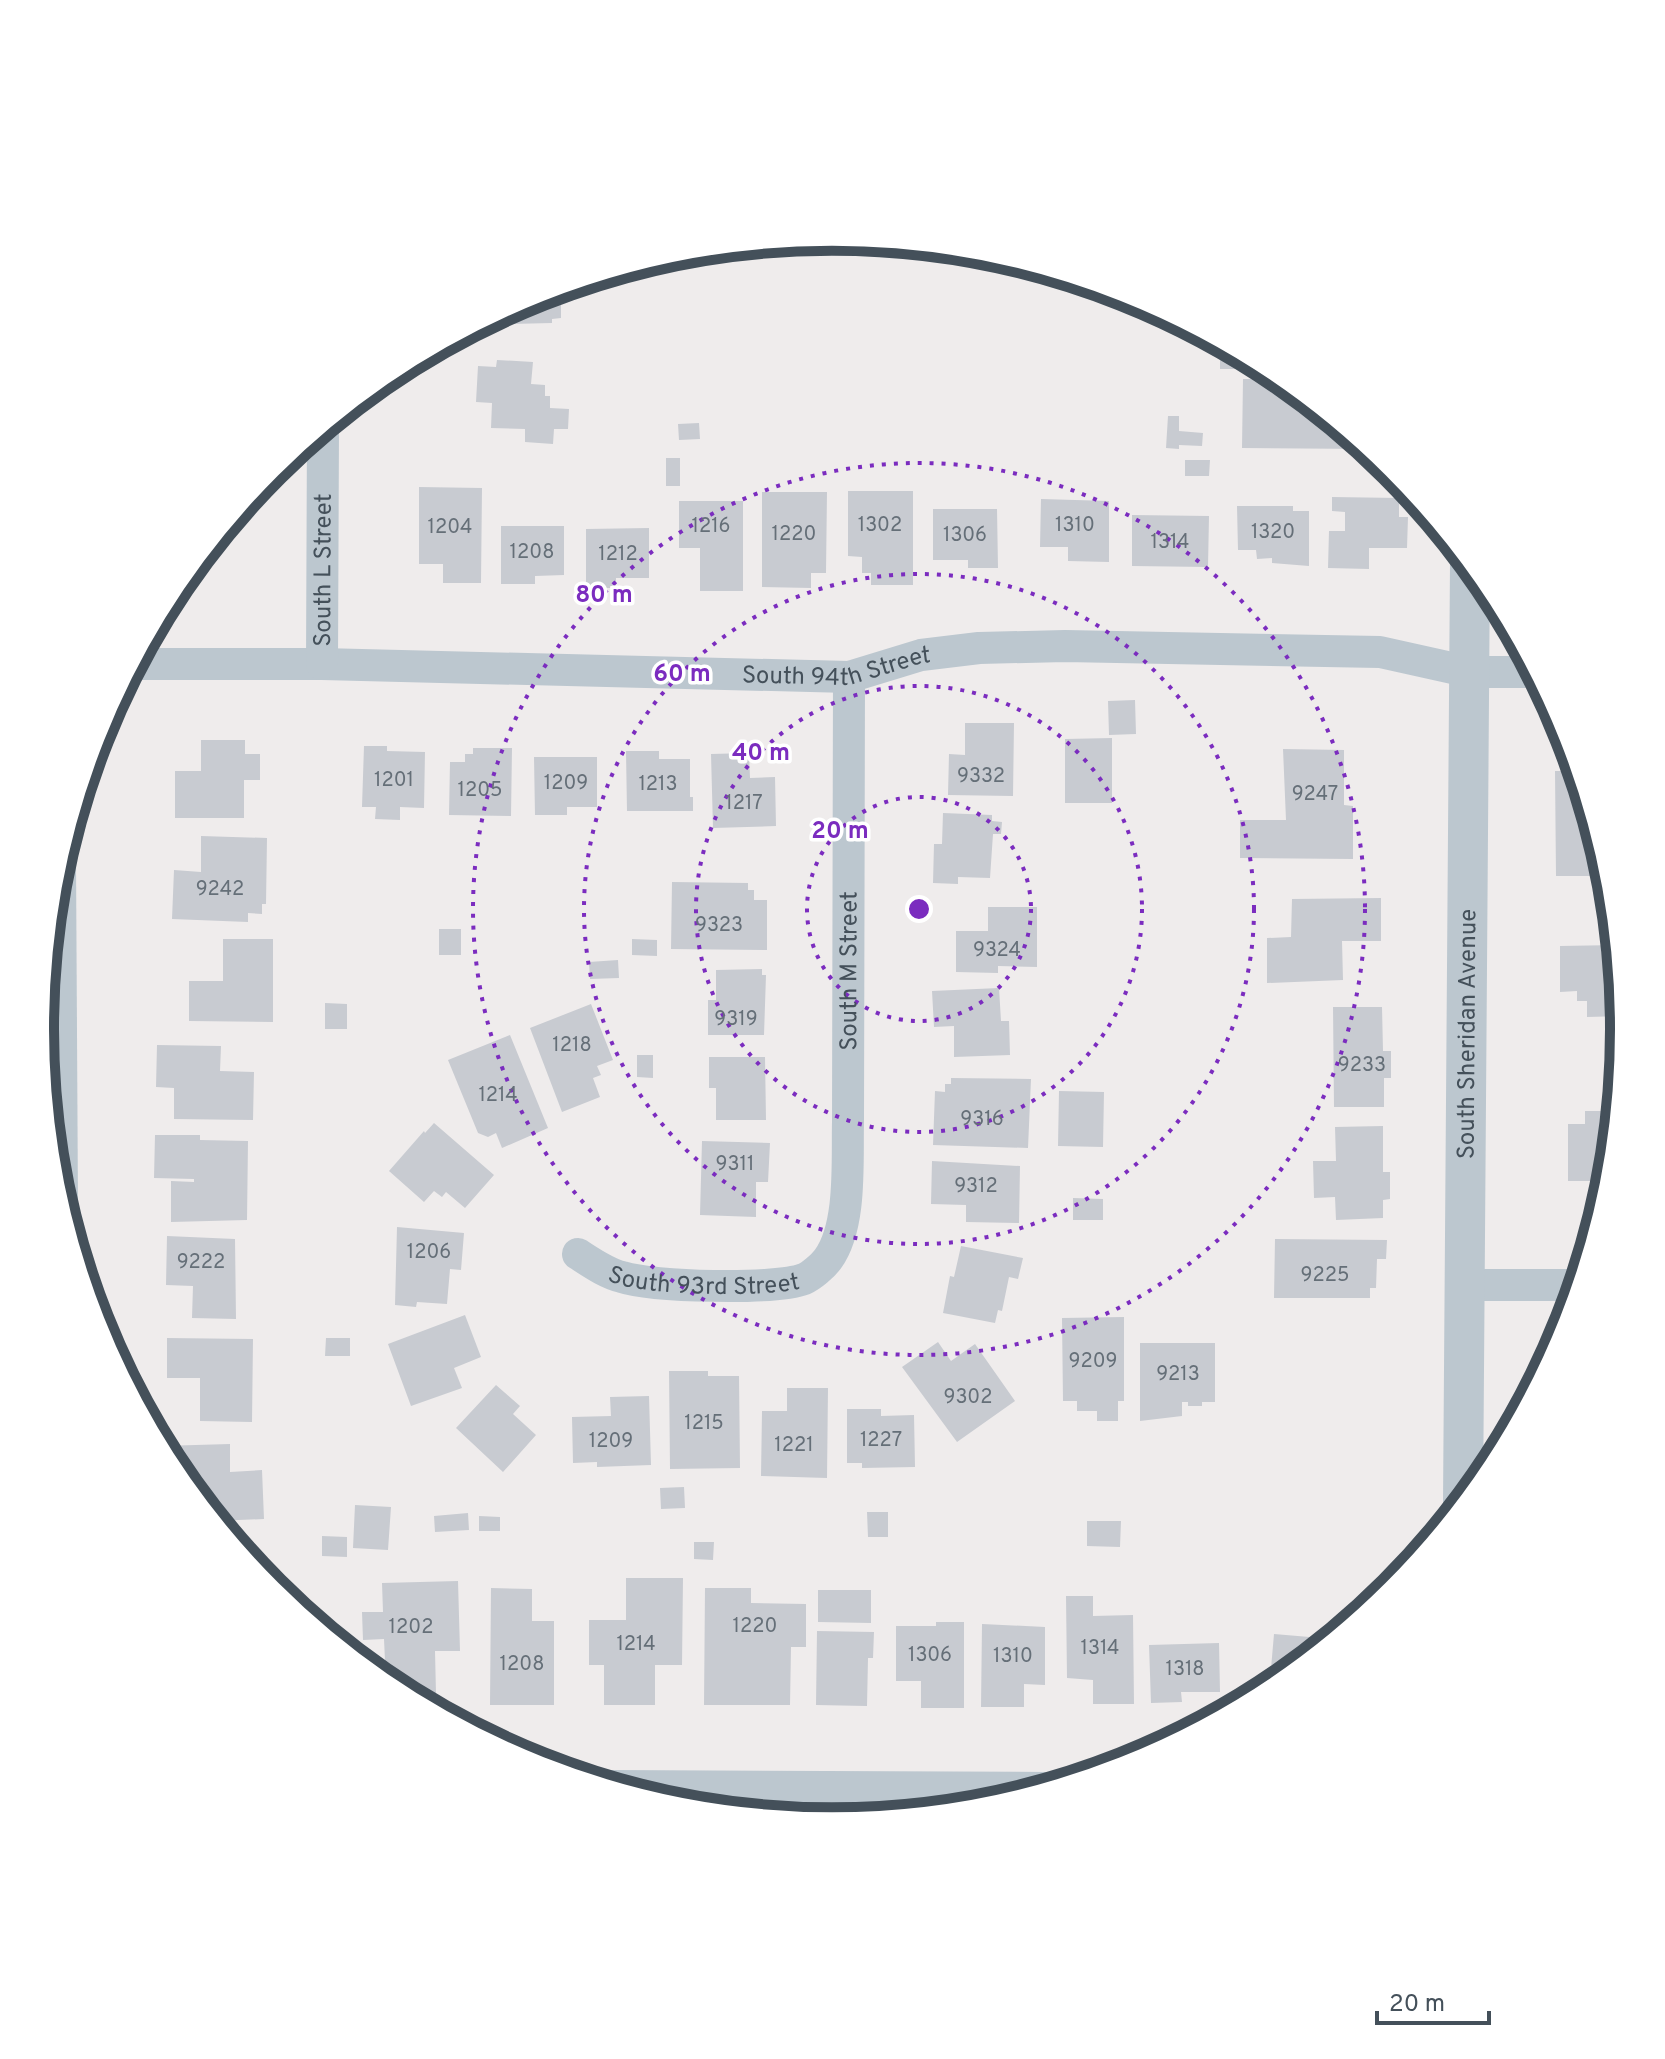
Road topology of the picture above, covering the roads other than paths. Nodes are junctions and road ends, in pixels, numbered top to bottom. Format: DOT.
graph roads {
  1 [pos="323,441"];
  2 [pos="1470,583"];
  3 [pos="145,664"];
  4 [pos="322,664"];
  5 [pos="1470,672"];
  6 [pos="1524,672"];
  7 [pos="849,677"];
  8 [pos="60,934"];
  9 [pos="62,1135"];
  10 [pos="578,1254"];
  11 [pos="828,1259"];
  12 [pos="1465,1285"];
  13 [pos="1568,1285"];
  14 [pos="1463,1485"];
  15 [pos="653,1786"];
  16 [pos="1006,1788"];
  1 -- 4 [label="street, South L Street"];
  2 -- 5 [label="street, South Sheridan Avenue"];
  3 -- 4 [label="street, South 94th Street"];
  4 -- 7 [label="street, South 94th Street"];
  5 -- 6 [label="street, South 94th Street"];
  5 -- 7 [label="street, South 94th Street"];
  5 -- 12 [label="street, South Sheridan Avenue"];
  7 -- 11 [label="street, South M Street"];
  8 -- 9 [label="street"];
  10 -- 11 [label="street, South 93rd Street"];
  12 -- 13 [label="street"];
  12 -- 14 [label="street, South Sheridan Avenue"];
  15 -- 16 [label="street"];
}
